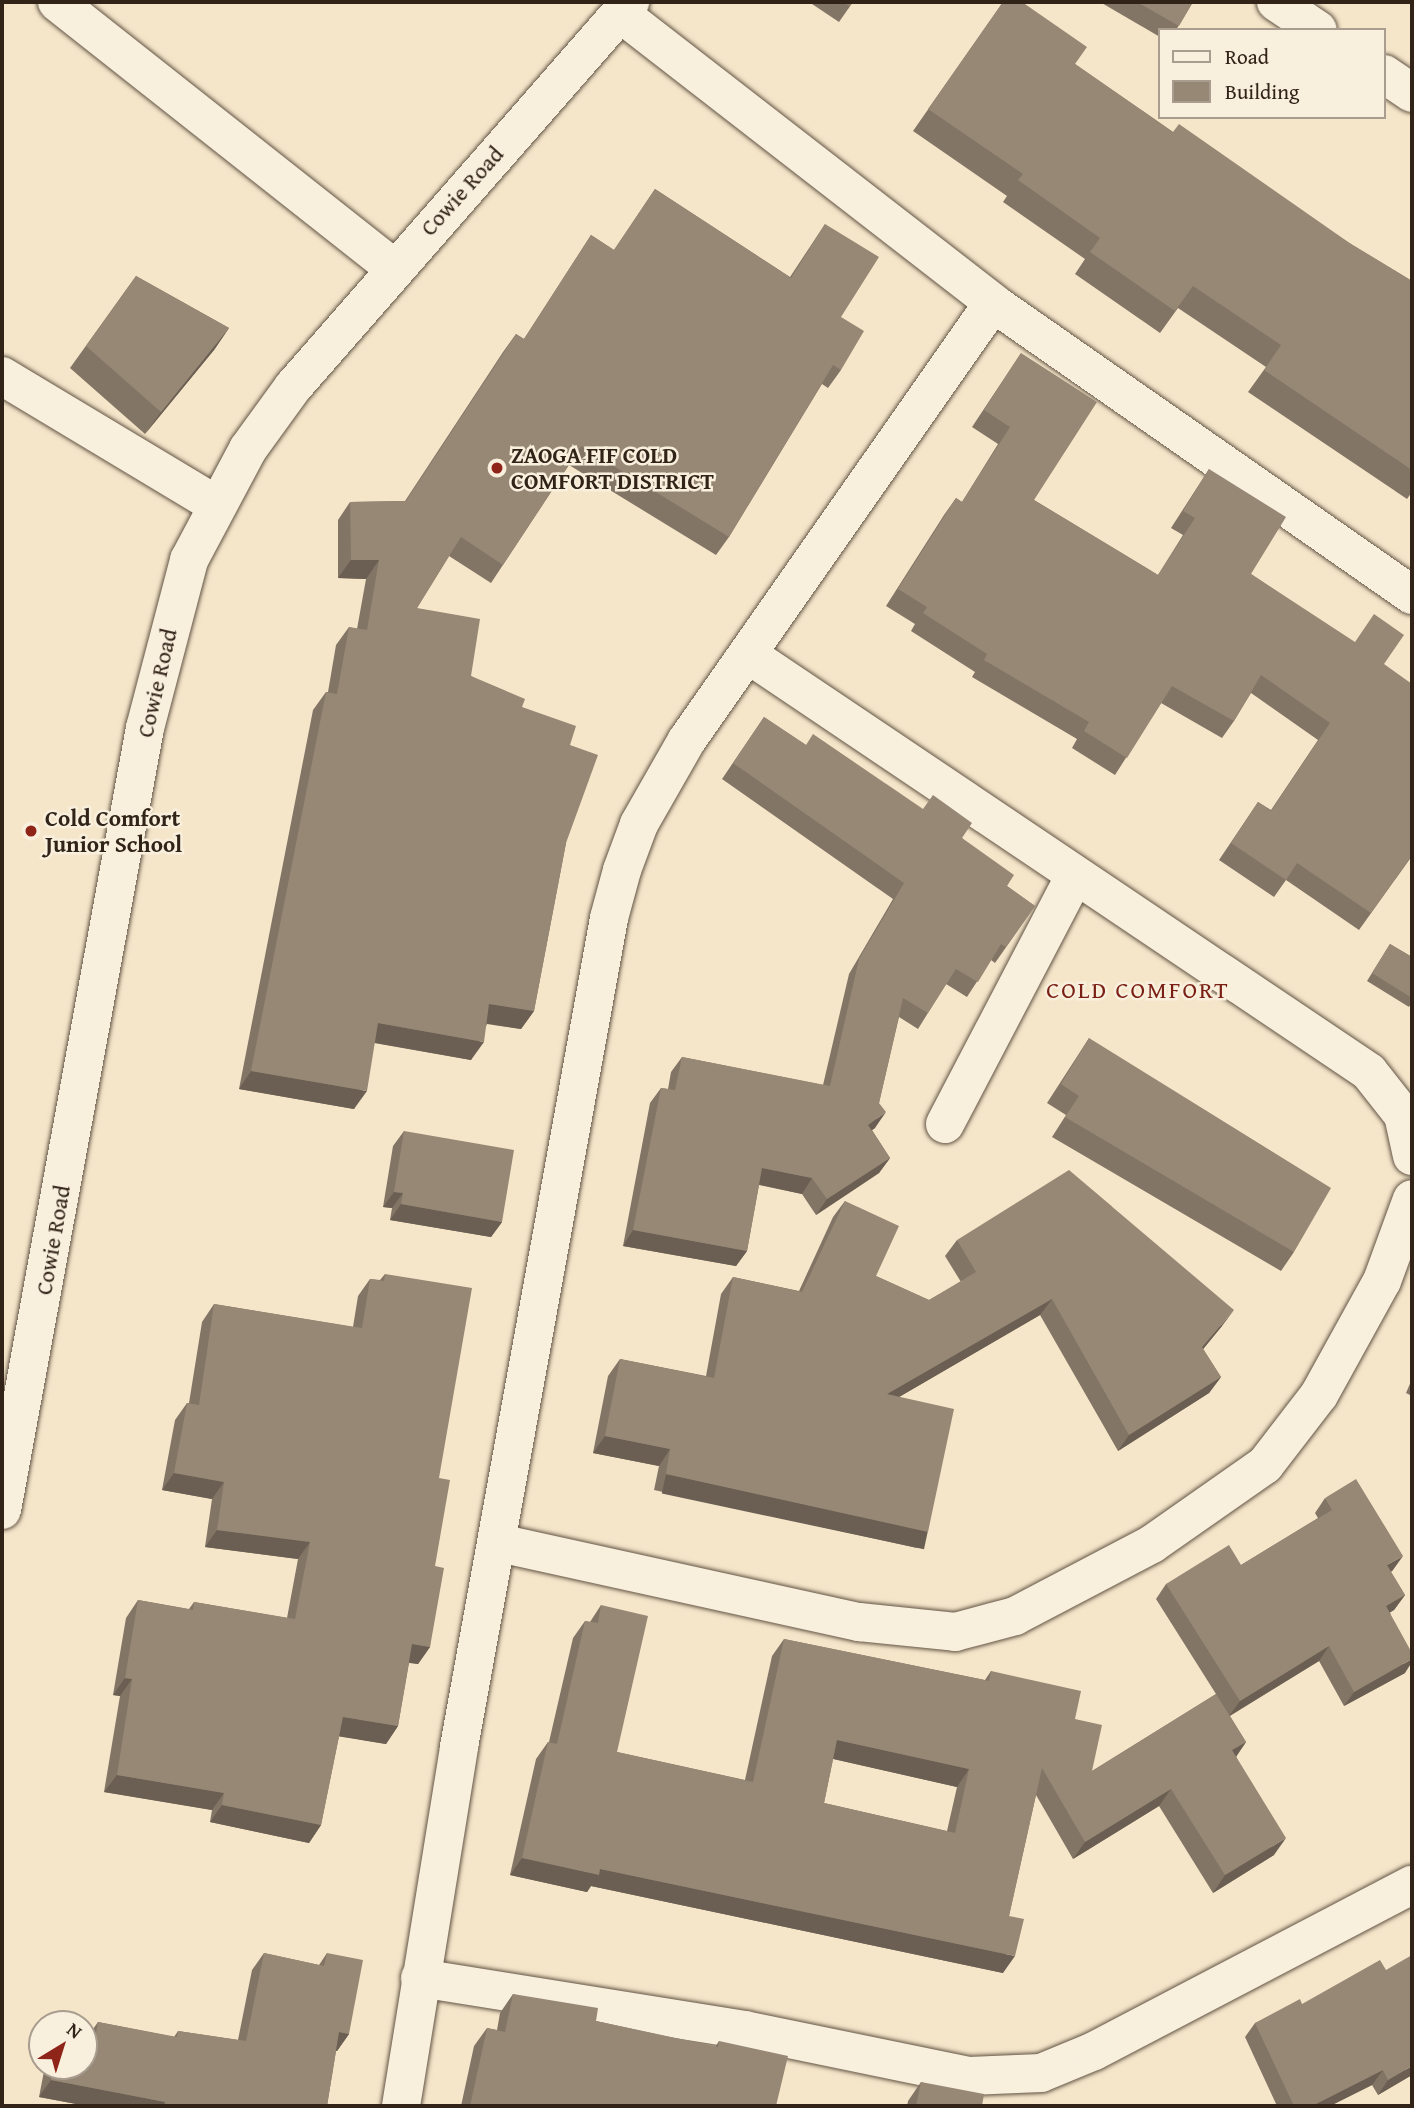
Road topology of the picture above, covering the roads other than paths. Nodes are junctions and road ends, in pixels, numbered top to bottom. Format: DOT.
graph roads {
  1 [pos="57,2"];
  2 [pos="1276,2"];
  3 [pos="626,8"];
  4 [pos="1315,28"];
  5 [pos="1386,75"];
  6 [pos="1412,93"];
  7 [pos="393,267"];
  8 [pos="993,303"];
  9 [pos="2,376"];
  10 [pos="215,504"];
  11 [pos="1412,594"];
  12 [pos="749,655"];
  13 [pos="1074,877"];
  14 [pos="945,1124"];
  15 [pos="1412,1156"];
  16 [pos="1412,1199"];
  17 [pos="2,1510"];
  18 [pos="499,1543"];
  19 [pos="1412,1885"];
  20 [pos="420,1978"];
  21 [pos="401,2106"];
  1 -- 7 [label="street"];
  2 -- 4 [label="street"];
  3 -- 7 [label="street, Cowie Road"];
  3 -- 8 [label="street"];
  5 -- 6 [label="street"];
  7 -- 10 [label="street, Cowie Road"];
  8 -- 11 [label="street"];
  8 -- 12 [label="street"];
  9 -- 10 [label="street"];
  10 -- 17 [label="street, Cowie Road"];
  12 -- 13 [label="street"];
  12 -- 18 [label="street"];
  13 -- 14 [label="street"];
  13 -- 15 [label="street"];
  16 -- 18 [label="street"];
  18 -- 20 [label="street"];
  19 -- 20 [label="street"];
  20 -- 21 [label="street"];
}
